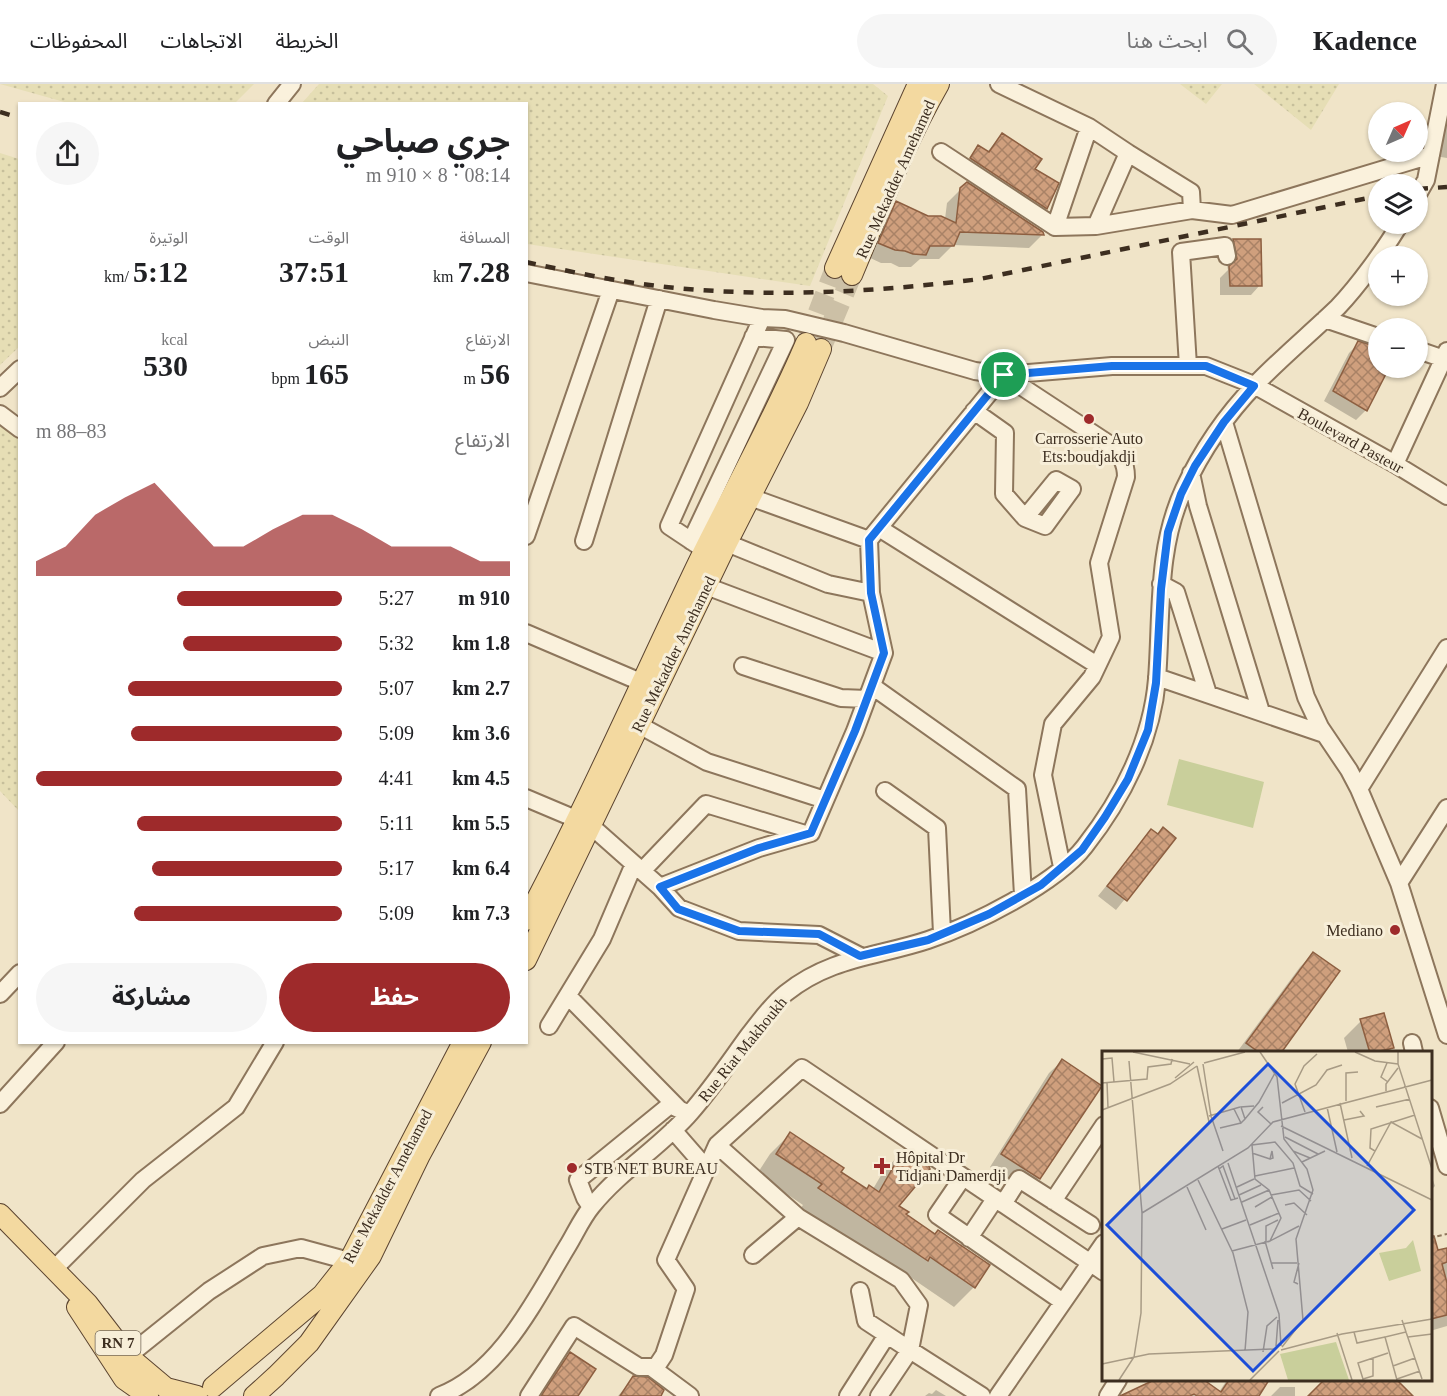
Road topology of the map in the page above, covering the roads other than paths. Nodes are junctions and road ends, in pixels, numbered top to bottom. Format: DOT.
graph roads {
  1 [pos="292,84"];
  2 [pos="918,84"];
  3 [pos="939,84"];
  4 [pos="999,84"];
  5 [pos="1445,84"];
  6 [pos="278,102"];
  7 [pos="1089,127"];
  8 [pos="940,152"];
  9 [pos="1128,153"];
  10 [pos="1431,155"];
  11 [pos="1427,174"];
  12 [pos="1192,210"];
  13 [pos="1096,226"];
  14 [pos="1055,227"];
  15 [pos="1394,234"];
  16 [pos="1227,255"];
  17 [pos="528,275"];
  18 [pos="611,290"];
  19 [pos="659,299"];
  20 [pos="762,318"];
  21 [pos="1325,319"];
  22 [pos="1368,334"];
  23 [pos="753,337"];
  24 [pos="1428,352"];
  25 [pos="1446,357"];
  26 [pos="1188,366"];
  27 [pos="18,371"];
  28 [pos="1004,375"];
  29 [pos="1254,386"];
  30 [pos="0,388"];
  31 [pos="974,411"];
  32 [pos="0,414"];
  33 [pos="1224,422"];
  34 [pos="18,428"];
  35 [pos="1395,464"];
  36 [pos="1191,473"];
  37 [pos="1447,496"];
  38 [pos="750,497"];
  39 [pos="1025,518"];
  40 [pos="528,531"];
  41 [pos="874,534"];
  42 [pos="584,541"];
  43 [pos="727,543"];
  44 [pos="698,546"];
  45 [pos="1161,584"];
  46 [pos="706,586"];
  47 [pos="871,593"];
  48 [pos="528,634"];
  49 [pos="1447,648"];
  50 [pos="884,653"];
  51 [pos="1097,665"];
  52 [pos="743,666"];
  53 [pos="1157,677"];
  54 [pos="643,683"];
  55 [pos="869,693"];
  56 [pos="1208,694"];
  57 [pos="1261,712"];
  58 [pos="639,725"];
  59 [pos="1324,734"];
  60 [pos="1359,789"];
  61 [pos="885,791"];
  62 [pos="528,799"];
  63 [pos="825,800"];
  64 [pos="1447,808"];
  65 [pos="584,823"];
  66 [pos="806,834"];
  67 [pos="638,867"];
  68 [pos="1062,867"];
  69 [pos="1399,884"];
  70 [pos="660,887"];
  71 [pos="1023,895"];
  72 [pos="528,917"];
  73 [pos="942,933"];
  74 [pos="528,955"];
  75 [pos="860,956"];
  76 [pos="18,974"];
  77 [pos="1440,984"];
  78 [pos="0,994"];
  79 [pos="568,996"];
  80 [pos="549,1026"];
  81 [pos="1447,1035"];
  82 [pos="54,1044"];
  83 [pos="274,1044"];
  84 [pos="462,1044"];
  85 [pos="480,1044"];
  86 [pos="0,1104"];
  87 [pos="684,1112"];
  88 [pos="1432,1112"];
  89 [pos="1102,1128"];
  90 [pos="673,1130"];
  91 [pos="717,1145"];
  92 [pos="619,1147"];
  93 [pos="635,1165"];
  94 [pos="1447,1166"];
  95 [pos="706,1169"];
  96 [pos="963,1177"];
  97 [pos="999,1201"];
  98 [pos="1053,1201"];
  99 [pos="591,1207"];
  100 [pos="0,1214"];
  101 [pos="798,1217"];
  102 [pos="1091,1225"];
  103 [pos="969,1238"];
  104 [pos="1102,1250"];
  105 [pos="753,1255"];
  106 [pos="349,1261"];
  107 [pos="1097,1267"];
  108 [pos="54,1269"];
  109 [pos="860,1291"];
  110 [pos="1063,1302"];
  111 [pos="887,1335"];
  112 [pos="910,1350"];
  113 [pos="128,1356"];
  114 [pos="651,1367"];
  115 [pos="1117,1381"];
  116 [pos="126,1388"];
  117 [pos="210,1394"];
  118 [pos="148,1396"];
  119 [pos="254,1396"];
  120 [pos="439,1396"];
  121 [pos="529,1396"];
  122 [pos="690,1396"];
  123 [pos="848,1396"];
  124 [pos="879,1396"];
  125 [pos="982,1396"];
  126 [pos="998,1396"];
  127 [pos="1108,1396"];
  1 -- 6 [label="street"];
  2 -- 3 [label="main road, Rue Mekadder Amehamed"];
  4 -- 7 [label="street"];
  5 -- 10 [label="street"];
  7 -- 9 [label="street"];
  7 -- 14 [label="street"];
  8 -- 14 [label="street"];
  9 -- 12 [label="street"];
  9 -- 13 [label="street"];
  10 -- 11 [label="street"];
  10 -- 12 [label="street"];
  12 -- 13 [label="street"];
  13 -- 14 [label="street"];
  15 -- 21 [label="street, Rue Riat Makhoukh"];
  16 -- 26 [label="street"];
  17 -- 18 [label="street"];
  18 -- 19 [label="street"];
  18 -- 40 [label="street"];
  19 -- 20 [label="street"];
  19 -- 42 [label="street"];
  20 -- 23 [label="street"];
  20 -- 28 [label="street"];
  21 -- 22 [label="street"];
  21 -- 29 [label="street, Rue Riat Makhoukh"];
  23 -- 44 [label="street"];
  23 -- 44 [label="street"];
  24 -- 25 [label="street"];
  25 -- 35 [label="street"];
  26 -- 28 [label="street, Boulevard Pasteur"];
  26 -- 29 [label="street, Boulevard Pasteur"];
  27 -- 30 [label="street"];
  28 -- 31 [label="street"];
  28 -- 51 [label="street"];
  29 -- 33 [label="street, Rue Riat Makhoukh"];
  29 -- 35 [label="street, Boulevard Pasteur"];
  31 -- 39 [label="street"];
  31 -- 41 [label="street"];
  32 -- 34 [label="street"];
  33 -- 36 [label="street, Rue Riat Makhoukh"];
  33 -- 59 [label="street"];
  35 -- 37 [label="street, Boulevard Pasteur"];
  36 -- 45 [label="street, Rue Riat Makhoukh"];
  36 -- 57 [label="street"];
  38 -- 41 [label="street"];
  38 -- 43 [label="main road, Rue Mekadder Amehamed"];
  38 -- 44 [label="main road, Rue Mekadder Amehamed"];
  41 -- 47 [label="street"];
  41 -- 51 [label="street"];
  43 -- 46 [label="main road, Rue Mekadder Amehamed"];
  43 -- 47 [label="street"];
  44 -- 54 [label="main road, Rue Mekadder Amehamed"];
  45 -- 53 [label="street, Rue Riat Makhoukh"];
  45 -- 56 [label="street"];
  46 -- 50 [label="street"];
  46 -- 58 [label="main road, Rue Mekadder Amehamed"];
  47 -- 50 [label="street"];
  48 -- 54 [label="street"];
  49 -- 60 [label="street"];
  50 -- 55 [label="street"];
  51 -- 68 [label="street"];
  52 -- 55 [label="street"];
  53 -- 56 [label="street"];
  53 -- 68 [label="street, Rue Riat Makhoukh"];
  54 -- 65 [label="main road, Rue Mekadder Amehamed"];
  55 -- 63 [label="street"];
  55 -- 71 [label="street"];
  56 -- 57 [label="street"];
  57 -- 59 [label="street"];
  58 -- 63 [label="street"];
  58 -- 65 [label="main road, Rue Mekadder Amehamed"];
  59 -- 60 [label="street"];
  60 -- 69 [label="street"];
  61 -- 73 [label="street"];
  62 -- 65 [label="street"];
  63 -- 66 [label="street"];
  64 -- 69 [label="street"];
  65 -- 67 [label="street"];
  65 -- 72 [label="main road, Rue Mekadder Amehamed"];
  65 -- 74 [label="main road, Rue Mekadder Amehamed"];
  66 -- 67 [label="street"];
  66 -- 70 [label="street"];
  67 -- 70 [label="street"];
  67 -- 79 [label="street"];
  68 -- 71 [label="street, Rue Riat Makhoukh"];
  69 -- 77 [label="street"];
  70 -- 75 [label="street"];
  71 -- 73 [label="street, Rue Riat Makhoukh"];
  73 -- 75 [label="street, Rue Riat Makhoukh"];
  75 -- 87 [label="street, Rue Riat Makhoukh"];
  76 -- 78 [label="street"];
  77 -- 81 [label="street"];
  79 -- 80 [label="street"];
  79 -- 87 [label="street"];
  82 -- 86 [label="street"];
  83 -- 108 [label="street"];
  84 -- 106 [label="main road, Rue Mekadder Amehamed"];
  85 -- 119 [label="main road, Rue Mekadder Amehamed"];
  87 -- 90 [label="street, Rue Riat Makhoukh"];
  87 -- 92 [label="street, Rue Riat Makhoukh"];
  88 -- 94 [label="street"];
  89 -- 98 [label="street"];
  90 -- 93 [label="street, Rue Riat Makhoukh"];
  90 -- 95 [label="street"];
  91 -- 95 [label="street"];
  91 -- 96 [label="street"];
  91 -- 101 [label="street"];
  92 -- 93 [label="street"];
  92 -- 99 [label="street, Rue Riat Makhoukh"];
  93 -- 99 [label="street, Rue Riat Makhoukh"];
  95 -- 114 [label="street"];
  96 -- 97 [label="street"];
  96 -- 103 [label="street"];
  97 -- 98 [label="street"];
  97 -- 103 [label="street"];
  97 -- 107 [label="street"];
  98 -- 102 [label="street"];
  99 -- 120 [label="street, Rue Riat Makhoukh"];
  100 -- 108 [label="main road, RN 7"];
  101 -- 105 [label="street"];
  101 -- 112 [label="street"];
  103 -- 110 [label="street"];
  104 -- 107 [label="street"];
  106 -- 113 [label="street"];
  106 -- 117 [label="main road, Rue Mekadder Amehamed"];
  107 -- 110 [label="street"];
  108 -- 113 [label="main road, RN 7"];
  108 -- 116 [label="main road, RN 7"];
  109 -- 111 [label="street"];
  110 -- 126 [label="street"];
  111 -- 112 [label="street"];
  111 -- 123 [label="street"];
  112 -- 124 [label="street"];
  112 -- 125 [label="street"];
  113 -- 117 [label="main road, RN 7"];
  114 -- 121 [label="street"];
  114 -- 122 [label="street"];
  115 -- 127 [label="street"];
  116 -- 118 [label="main road, RN 7"];
}
